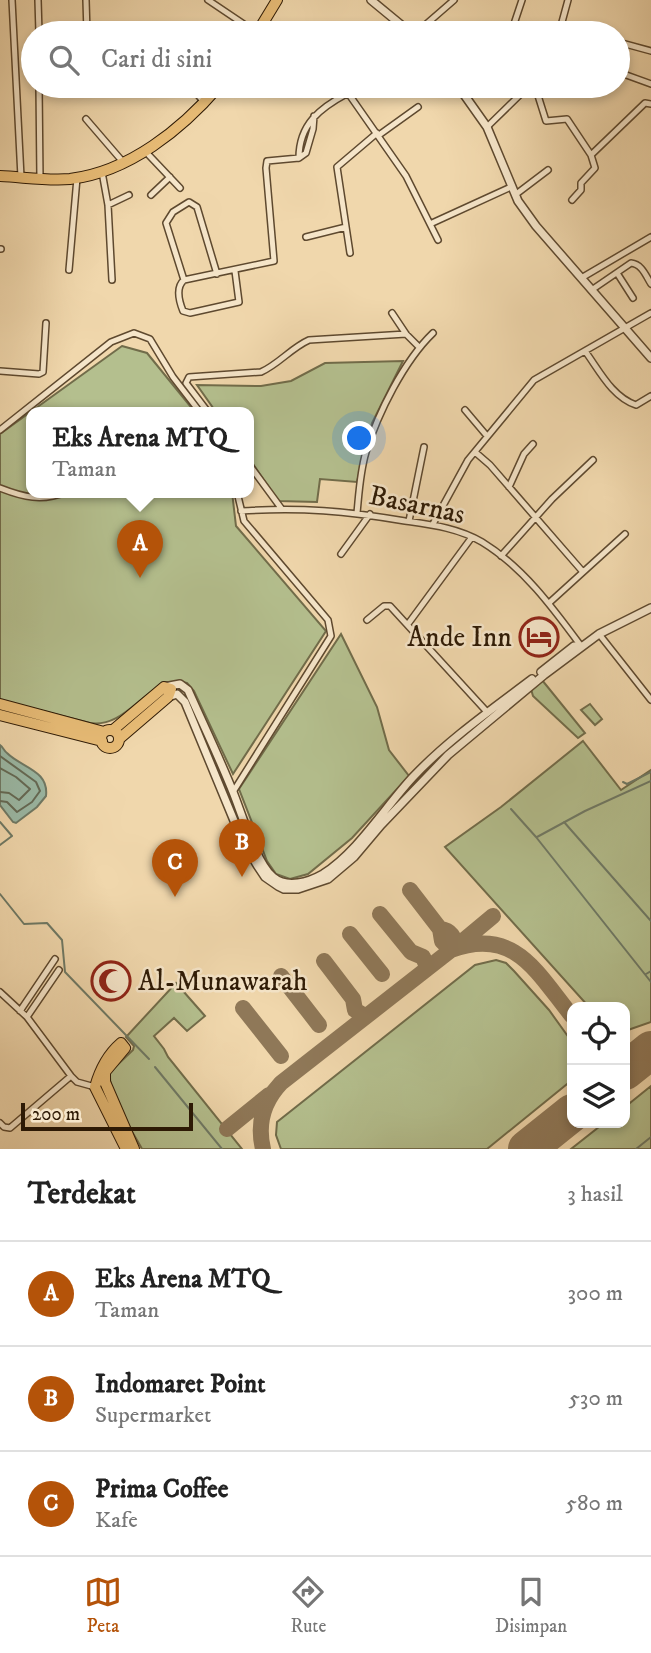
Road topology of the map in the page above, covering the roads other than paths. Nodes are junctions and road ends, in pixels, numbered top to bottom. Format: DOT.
graph roads {
  1 [pos="12,0"];
  2 [pos="38,0"];
  3 [pos="86,0"];
  4 [pos="208,0"];
  5 [pos="277,0"];
  6 [pos="371,0"];
  7 [pos="454,0"];
  8 [pos="522,0"];
  9 [pos="568,0"];
  10 [pos="39,21"];
  11 [pos="87,21"];
  12 [pos="239,21"];
  13 [pos="264,21"];
  14 [pos="398,21"];
  15 [pos="428,21"];
  16 [pos="514,21"];
  17 [pos="563,21"];
  18 [pos="630,45"];
  19 [pos="651,51"];
  20 [pos="630,76"];
  21 [pos="651,84"];
  22 [pos="39,98"];
  23 [pos="201,98"];
  24 [pos="209,98"];
  25 [pos="341,98"];
  26 [pos="352,98"];
  27 [pos="465,98"];
  28 [pos="516,98"];
  29 [pos="539,98"];
  30 [pos="205,103"];
  31 [pos="651,104"];
  32 [pos="418,107"];
  33 [pos="86,119"];
  34 [pos="486,127"];
  35 [pos="378,134"];
  36 [pos="144,150"];
  37 [pos="591,155"];
  38 [pos="123,162"];
  39 [pos="548,170"];
  40 [pos="102,172"];
  41 [pos="0,176"];
  42 [pos="21,177"];
  43 [pos="77,177"];
  44 [pos="170,177"];
  45 [pos="40,179"];
  46 [pos="512,187"];
  47 [pos="180,188"];
  48 [pos="129,195"];
  49 [pos="151,195"];
  50 [pos="515,195"];
  51 [pos="572,201"];
  52 [pos="108,205"];
  53 [pos="430,224"];
  54 [pos="346,227"];
  55 [pos="306,237"];
  56 [pos="651,237"];
  57 [pos="438,240"];
  58 [pos="350,253"];
  59 [pos="69,270"];
  60 [pos="235,271"];
  61 [pos="617,273"];
  62 [pos="217,274"];
  63 [pos="583,277"];
  64 [pos="113,280"];
  65 [pos="184,280"];
  66 [pos="651,284"];
  67 [pos="593,289"];
  68 [pos="633,298"];
  69 [pos="392,313"];
  70 [pos="651,313"];
  71 [pos="46,323"];
  72 [pos="625,328"];
  73 [pos="433,333"];
  74 [pos="406,334"];
  75 [pos="419,347"];
  76 [pos="585,351"];
  77 [pos="651,358"];
  78 [pos="0,371"];
  79 [pos="651,397"];
  80 [pos="29,407"];
  81 [pos="196,407"];
  82 [pos="204,407"];
  83 [pos="26,409"];
  84 [pos="465,410"];
  85 [pos="0,430"];
  86 [pos="487,436"];
  87 [pos="533,444"];
  88 [pos="424,447"];
  89 [pos="475,452"];
  90 [pos="593,460"];
  91 [pos="254,471"];
  92 [pos="509,487"];
  93 [pos="0,488"];
  94 [pos="26,495"];
  95 [pos="238,498"];
  96 [pos="281,508"];
  97 [pos="241,511"];
  98 [pos="357,513"];
  99 [pos="370,514"];
  100 [pos="535,519"];
  101 [pos="409,521"];
  102 [pos="433,524"];
  103 [pos="625,534"];
  104 [pos="472,537"];
  105 [pos="341,554"];
  106 [pos="500,556"];
  107 [pos="583,572"];
  108 [pos="549,603"];
  109 [pos="651,608"];
  110 [pos="367,620"];
  111 [pos="408,624"];
  112 [pos="599,634"];
  113 [pos="581,646"];
  114 [pos="166,692"];
  115 [pos="651,700"];
  116 [pos="0,704"];
  117 [pos="488,713"];
  118 [pos="0,715"];
  119 [pos="110,736"];
  120 [pos="446,752"];
  121 [pos="233,792"];
  122 [pos="246,838"];
  123 [pos="55,959"];
  124 [pos="58,970"];
  125 [pos="0,992"];
  126 [pos="20,1011"];
  127 [pos="26,1017"];
  128 [pos="71,1076"];
  129 [pos="95,1087"];
  130 [pos="112,1110"];
  131 [pos="0,1123"];
  132 [pos="125,1149"];
  133 [pos="134,1149"];
  1 -- 42 [label="street"];
  2 -- 10 [label="street"];
  3 -- 11 [label="street"];
  4 -- 12 [label="street"];
  5 -- 13 [label="highway"];
  6 -- 14 [label="street"];
  7 -- 15 [label="street"];
  8 -- 16 [label="street"];
  9 -- 17 [label="street"];
  18 -- 19 [label="street"];
  20 -- 21 [label="street"];
  22 -- 45 [label="street"];
  23 -- 30 [label="street"];
  24 -- 30 [label="highway"];
  25 -- 60 [label="street"];
  26 -- 35 [label="street"];
  27 -- 34 [label="street"];
  28 -- 34 [label="street"];
  29 -- 37 [label="street"];
  30 -- 36 [label="highway"];
  31 -- 37 [label="street"];
  32 -- 35 [label="street"];
  33 -- 38 [label="street"];
  34 -- 46 [label="street"];
  35 -- 53 [label="street"];
  35 -- 54 [label="street"];
  36 -- 38 [label="highway"];
  36 -- 44 [label="street"];
  37 -- 51 [label="street"];
  38 -- 40 [label="highway"];
  39 -- 50 [label="street"];
  40 -- 43 [label="highway"];
  40 -- 52 [label="street"];
  41 -- 42 [label="highway"];
  42 -- 45 [label="highway"];
  43 -- 45 [label="highway"];
  43 -- 59 [label="street"];
  44 -- 47 [label="street"];
  44 -- 49 [label="street"];
  46 -- 50 [label="street"];
  46 -- 53 [label="street"];
  48 -- 52 [label="street"];
  50 -- 63 [label="street"];
  52 -- 64 [label="street"];
  53 -- 57 [label="street"];
  54 -- 55 [label="street"];
  54 -- 58 [label="street"];
  56 -- 63 [label="street"];
  60 -- 62 [label="street"];
  60 -- 65 [label="street"];
  61 -- 66 [label="street"];
  61 -- 67 [label="street"];
  61 -- 68 [label="street"];
  62 -- 65 [label="street"];
  62 -- 65 [label="street"];
  63 -- 67 [label="street"];
  67 -- 72 [label="street"];
  69 -- 74 [label="street"];
  70 -- 72 [label="street"];
  71 -- 78 [label="street"];
  72 -- 76 [label="street"];
  72 -- 77 [label="street"];
  73 -- 75 [label="street"];
  74 -- 75 [label="street"];
  74 -- 82 [label="street"];
  75 -- 98 [label="street"];
  76 -- 79 [label="street"];
  76 -- 86 [label="street"];
  80 -- 81 [label="street"];
  83 -- 85 [label="street"];
  84 -- 86 [label="street"];
  86 -- 89 [label="street"];
  87 -- 92 [label="street"];
  88 -- 101 [label="street"];
  89 -- 92 [label="street"];
  89 -- 102 [label="street"];
  90 -- 100 [label="street"];
  91 -- 96 [label="street"];
  92 -- 100 [label="street"];
  93 -- 94 [label="street"];
  95 -- 97 [label="street"];
  96 -- 97 [label="street, Basarnas"];
  96 -- 98 [label="street, Basarnas"];
  97 -- 121 [label="street"];
  98 -- 99 [label="street, Basarnas"];
  99 -- 101 [label="street, Basarnas"];
  99 -- 105 [label="street"];
  100 -- 106 [label="street"];
  100 -- 107 [label="street"];
  101 -- 102 [label="street, Basarnas"];
  102 -- 104 [label="street, Basarnas"];
  103 -- 107 [label="street"];
  104 -- 106 [label="street, Basarnas"];
  104 -- 111 [label="street"];
  106 -- 108 [label="street, Basarnas"];
  107 -- 108 [label="street"];
  108 -- 113 [label="street, Basarnas"];
  109 -- 112 [label="street"];
  110 -- 111 [label="street"];
  111 -- 117 [label="street"];
  112 -- 113 [label="street"];
  112 -- 115 [label="street"];
  113 -- 117 [label="street"];
  113 -- 120 [label="street"];
  114 -- 119 [label="highway"];
  114 -- 121 [label="street"];
  114 -- 122 [label="street"];
  116 -- 119 [label="highway"];
  117 -- 120 [label="street"];
  118 -- 119 [label="highway"];
  120 -- 122 [label="street"];
  121 -- 122 [label="street"];
  123 -- 126 [label="street"];
  124 -- 127 [label="street"];
  125 -- 126 [label="street"];
  126 -- 127 [label="street"];
  127 -- 128 [label="street"];
  128 -- 129 [label="street"];
  128 -- 131 [label="street"];
  129 -- 130 [label="highway"];
  129 -- 130 [label="highway"];
  130 -- 132 [label="highway"];
  130 -- 133 [label="highway"];
}
